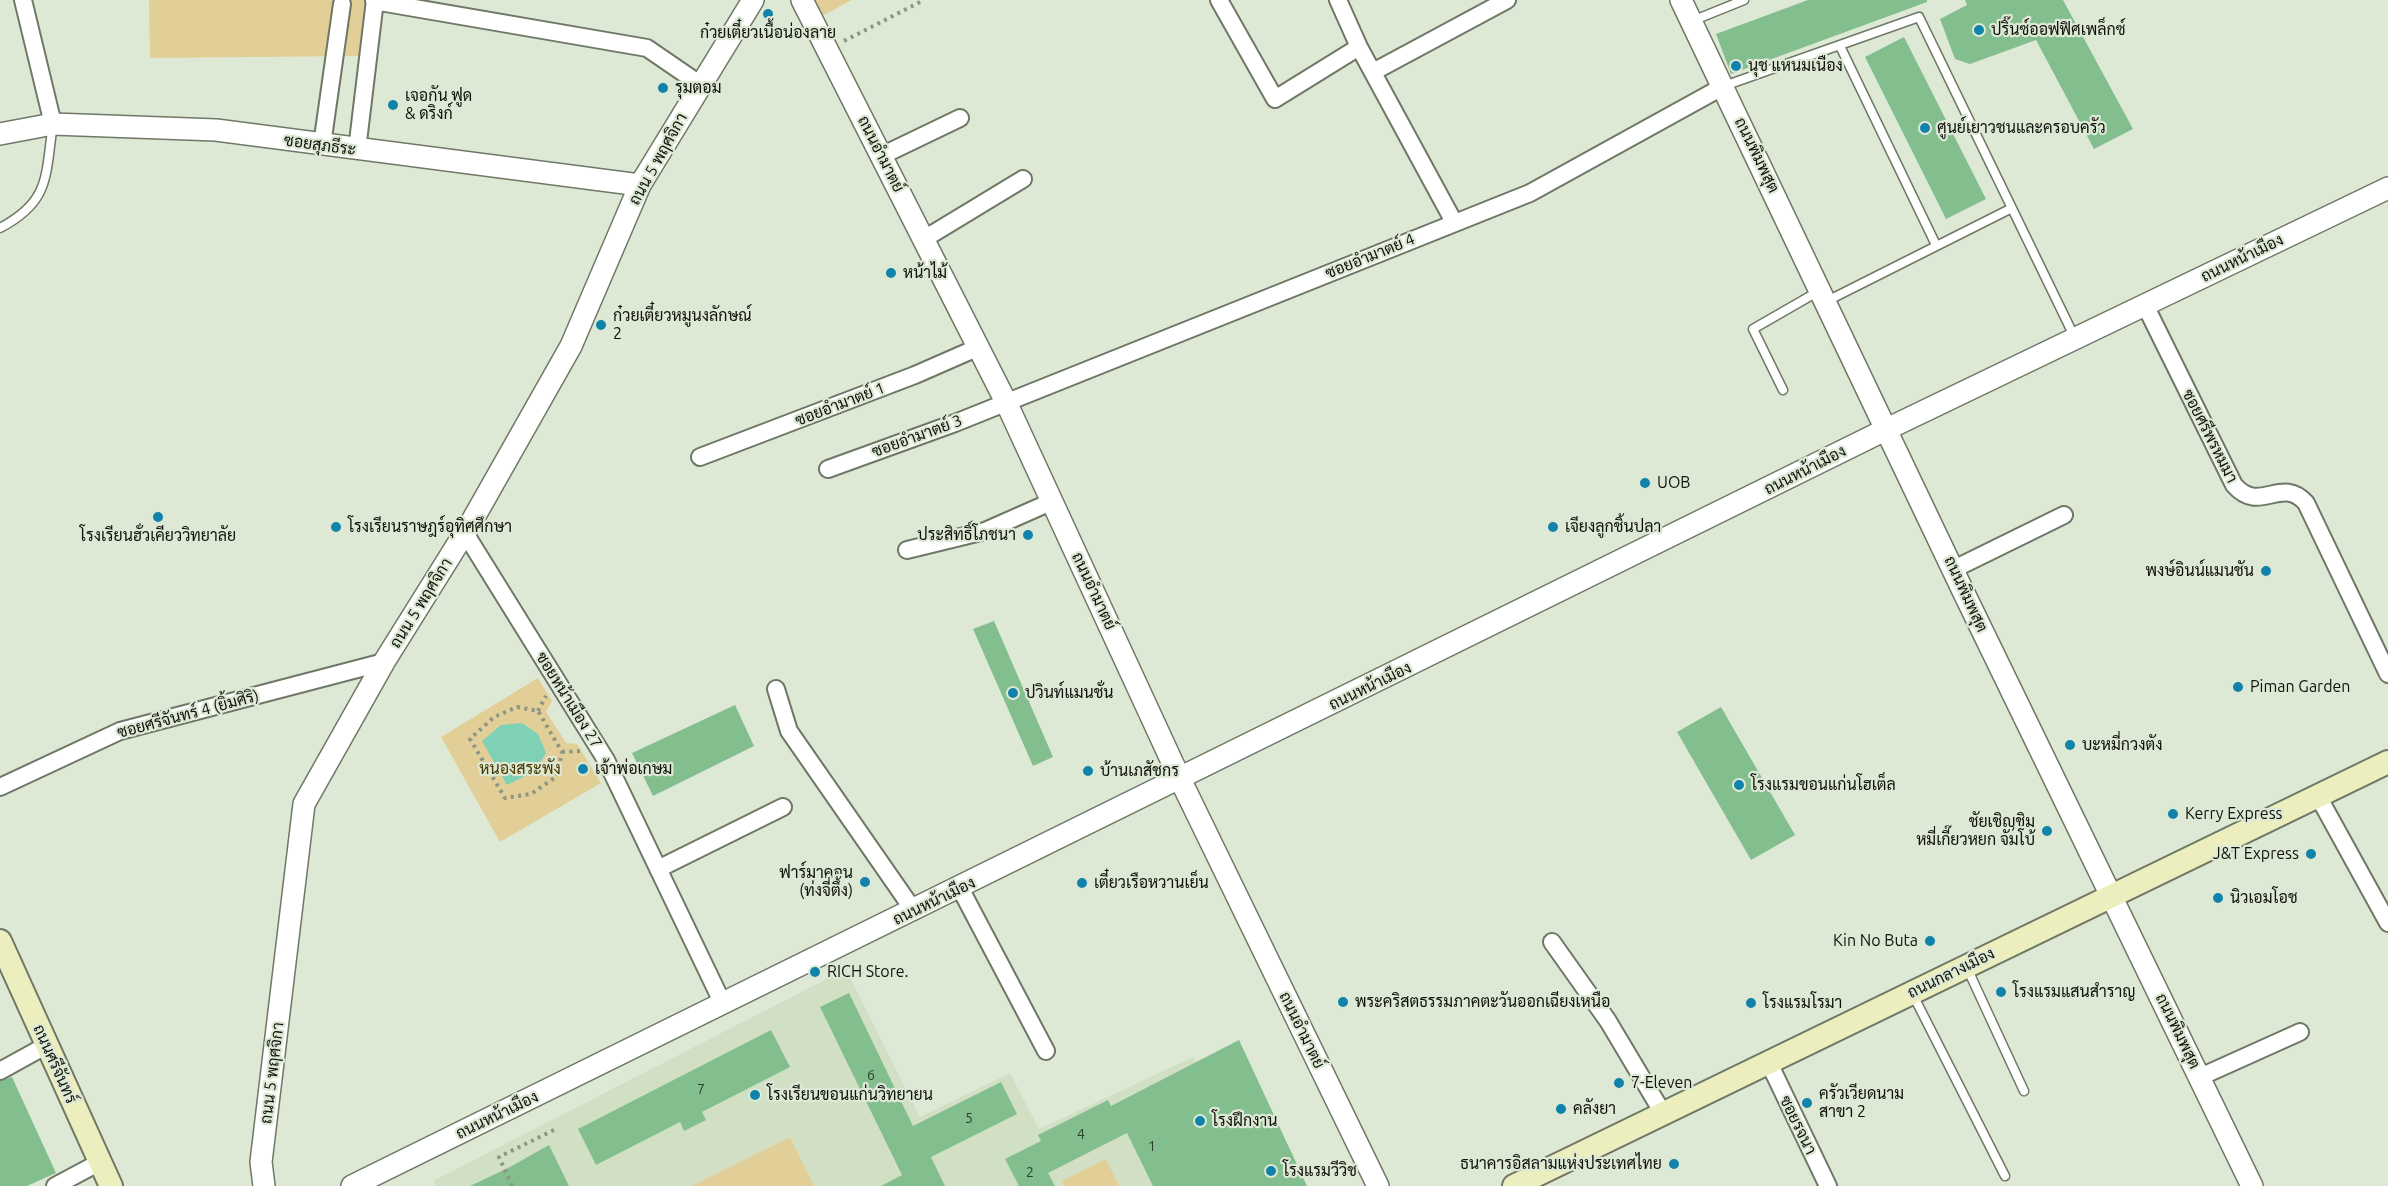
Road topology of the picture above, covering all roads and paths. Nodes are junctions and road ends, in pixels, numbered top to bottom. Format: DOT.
graph roads {
  1 [pos="22,0"];
  2 [pos="753,0"];
  3 [pos="802,0"];
  4 [pos="924,0"];
  5 [pos="1219,0"];
  6 [pos="1338,0"];
  7 [pos="1507,0"];
  8 [pos="1681,0"];
  9 [pos="1744,0"];
  10 [pos="374,1"];
  11 [pos="342,4"];
  12 [pos="1692,21"];
  13 [pos="1840,46"];
  14 [pos="1359,47"];
  15 [pos="827,49"];
  16 [pos="1373,72"];
  17 [pos="701,85"];
  18 [pos="1724,86"];
  19 [pos="960,118"];
  20 [pos="53,124"];
  21 [pos="0,134"];
  22 [pos="322,145"];
  23 [pos="357,150"];
  24 [pos="881,156"];
  25 [pos="1023,179"];
  26 [pos="640,185"];
  27 [pos="2388,188"];
  28 [pos="2012,208"];
  29 [pos="1454,222"];
  30 [pos="0,228"];
  31 [pos="924,239"];
  32 [pos="1936,244"];
  33 [pos="1824,295"];
  34 [pos="2145,305"];
  35 [pos="2075,339"];
  36 [pos="979,347"];
  37 [pos="1783,390"];
  38 [pos="1006,402"];
  39 [pos="1887,429"];
  40 [pos="700,457"];
  41 [pos="828,469"];
  42 [pos="1053,501"];
  43 [pos="2064,514"];
  44 [pos="465,533"];
  45 [pos="908,550"];
  46 [pos="1954,569"];
  47 [pos="384,662"];
  48 [pos="2388,674"];
  49 [pos="776,690"];
  50 [pos="538,711"];
  51 [pos="2388,762"];
  52 [pos="1180,779"];
  53 [pos="0,787"];
  54 [pos="2318,796"];
  55 [pos="783,807"];
  56 [pos="658,869"];
  57 [pos="960,888"];
  58 [pos="2112,895"];
  59 [pos="914,911"];
  60 [pos="2388,923"];
  61 [pos="0,941"];
  62 [pos="1552,942"];
  63 [pos="1966,965"];
  64 [pos="1912,992"];
  65 [pos="723,1004"];
  66 [pos="2300,1032"];
  67 [pos="47,1045"];
  68 [pos="1046,1051"];
  69 [pos="1769,1063"];
  70 [pos="0,1071"];
  71 [pos="2200,1077"];
  72 [pos="2024,1091"];
  73 [pos="1664,1114"];
  74 [pos="558,1128"];
  75 [pos="100,1162"];
  76 [pos="2005,1176"];
  77 [pos="55,1186"];
  78 [pos="111,1186"];
  79 [pos="264,1186"];
  80 [pos="352,1186"];
  81 [pos="512,1186"];
  82 [pos="1378,1186"];
  83 [pos="1514,1186"];
  84 [pos="1828,1186"];
  85 [pos="2252,1186"];
  1 -- 20 [label="street"];
  2 -- 17 [label="street, ถนน 5 พฤศจิกา"];
  3 -- 15 [label="street, ถนนอำมาตย์"];
  4 -- 15 [label="path"];
  5 -- 14 [label="street"];
  6 -- 14 [label="street"];
  7 -- 16 [label="street"];
  8 -- 12 [label="street, ถนนพิมพสุต"];
  9 -- 12 [label="lane"];
  10 -- 17 [label="street"];
  10 -- 23 [label="street"];
  11 -- 22 [label="street"];
  12 -- 18 [label="street, ถนนพิมพสุต"];
  13 -- 18 [label="lane"];
  13 -- 28 [label="lane"];
  13 -- 32 [label="lane"];
  14 -- 16 [label="street"];
  15 -- 24 [label="street, ถนนอำมาตย์"];
  16 -- 29 [label="street"];
  17 -- 26 [label="street, ถนน 5 พฤศจิกา"];
  18 -- 29 [label="street, ซอยอำมาตย์ 4"];
  18 -- 33 [label="street, ถนนพิมพสุต"];
  19 -- 24 [label="street"];
  20 -- 21 [label="street, ซอยสุภธีระ"];
  20 -- 22 [label="street, ซอยสุภธีระ"];
  20 -- 30 [label="lane"];
  22 -- 23 [label="street, ซอยสุภธีระ"];
  23 -- 26 [label="street, ซอยสุภธีระ"];
  24 -- 31 [label="street, ถนนอำมาตย์"];
  25 -- 31 [label="street"];
  26 -- 44 [label="street, ถนน 5 พฤศจิกา"];
  27 -- 34 [label="street, ถนนหน้าเมือง"];
  28 -- 32 [label="lane"];
  28 -- 35 [label="lane"];
  29 -- 38 [label="street, ซอยอำมาตย์ 4"];
  31 -- 36 [label="street, ถนนอำมาตย์"];
  32 -- 33 [label="lane"];
  33 -- 37 [label="lane"];
  33 -- 39 [label="street, ถนนพิมพสุต"];
  34 -- 35 [label="street, ถนนหน้าเมือง"];
  34 -- 48 [label="street, ซอยศรีพรหมมา"];
  35 -- 39 [label="street, ถนนหน้าเมือง"];
  36 -- 38 [label="street, ถนนอำมาตย์"];
  36 -- 40 [label="street, ซอยอำมาตย์ 1"];
  38 -- 41 [label="street, ซอยอำมาตย์ 3"];
  38 -- 42 [label="street, ถนนอำมาตย์"];
  39 -- 46 [label="street, ถนนพิมพสุต"];
  39 -- 52 [label="street, ถนนหน้าเมือง"];
  42 -- 45 [label="street"];
  42 -- 52 [label="street, ถนนอำมาตย์"];
  43 -- 46 [label="street"];
  44 -- 47 [label="street, ถนน 5 พฤศจิกา"];
  44 -- 56 [label="street, ซอยหน้าเมือง 27"];
  46 -- 58 [label="street, ถนนพิมพสุต"];
  47 -- 53 [label="street, ซอยศรีจันทร์ 4 (ยิ้มศิริ)"];
  47 -- 79 [label="street, ถนน 5 พฤศจิกา"];
  49 -- 59 [label="street"];
  50 -- 50 [label="path"];
  51 -- 54 [label="main road, ถนนกลางเมือง"];
  52 -- 57 [label="street, ถนนหน้าเมือง"];
  52 -- 82 [label="street, ถนนอำมาตย์"];
  54 -- 58 [label="main road, ถนนกลางเมือง"];
  54 -- 60 [label="street"];
  55 -- 56 [label="street"];
  56 -- 65 [label="street, ซอยหน้าเมือง 27"];
  57 -- 59 [label="street, ถนนหน้าเมือง"];
  57 -- 68 [label="street"];
  58 -- 63 [label="main road, ถนนกลางเมือง"];
  58 -- 71 [label="street, ถนนพิมพสุต"];
  59 -- 65 [label="street, ถนนหน้าเมือง"];
  61 -- 67 [label="main road, ถนนศรีจันทร์"];
  62 -- 73 [label="street"];
  63 -- 64 [label="main road, ถนนกลางเมือง"];
  63 -- 72 [label="lane"];
  64 -- 69 [label="main road, ถนนกลางเมือง"];
  64 -- 76 [label="lane"];
  65 -- 80 [label="street, ถนนหน้าเมือง"];
  66 -- 71 [label="street"];
  67 -- 70 [label="street"];
  67 -- 75 [label="main road, ถนนศรีจันทร์"];
  69 -- 73 [label="main road, ถนนกลางเมือง"];
  69 -- 84 [label="street, ซอยรจนา"];
  71 -- 85 [label="street, ถนนพิมพสุต"];
  73 -- 83 [label="main road, ถนนกลางเมือง"];
  74 -- 81 [label="path"];
  75 -- 77 [label="street"];
  75 -- 78 [label="main road, ถนนศรีจันทร์"];
}
